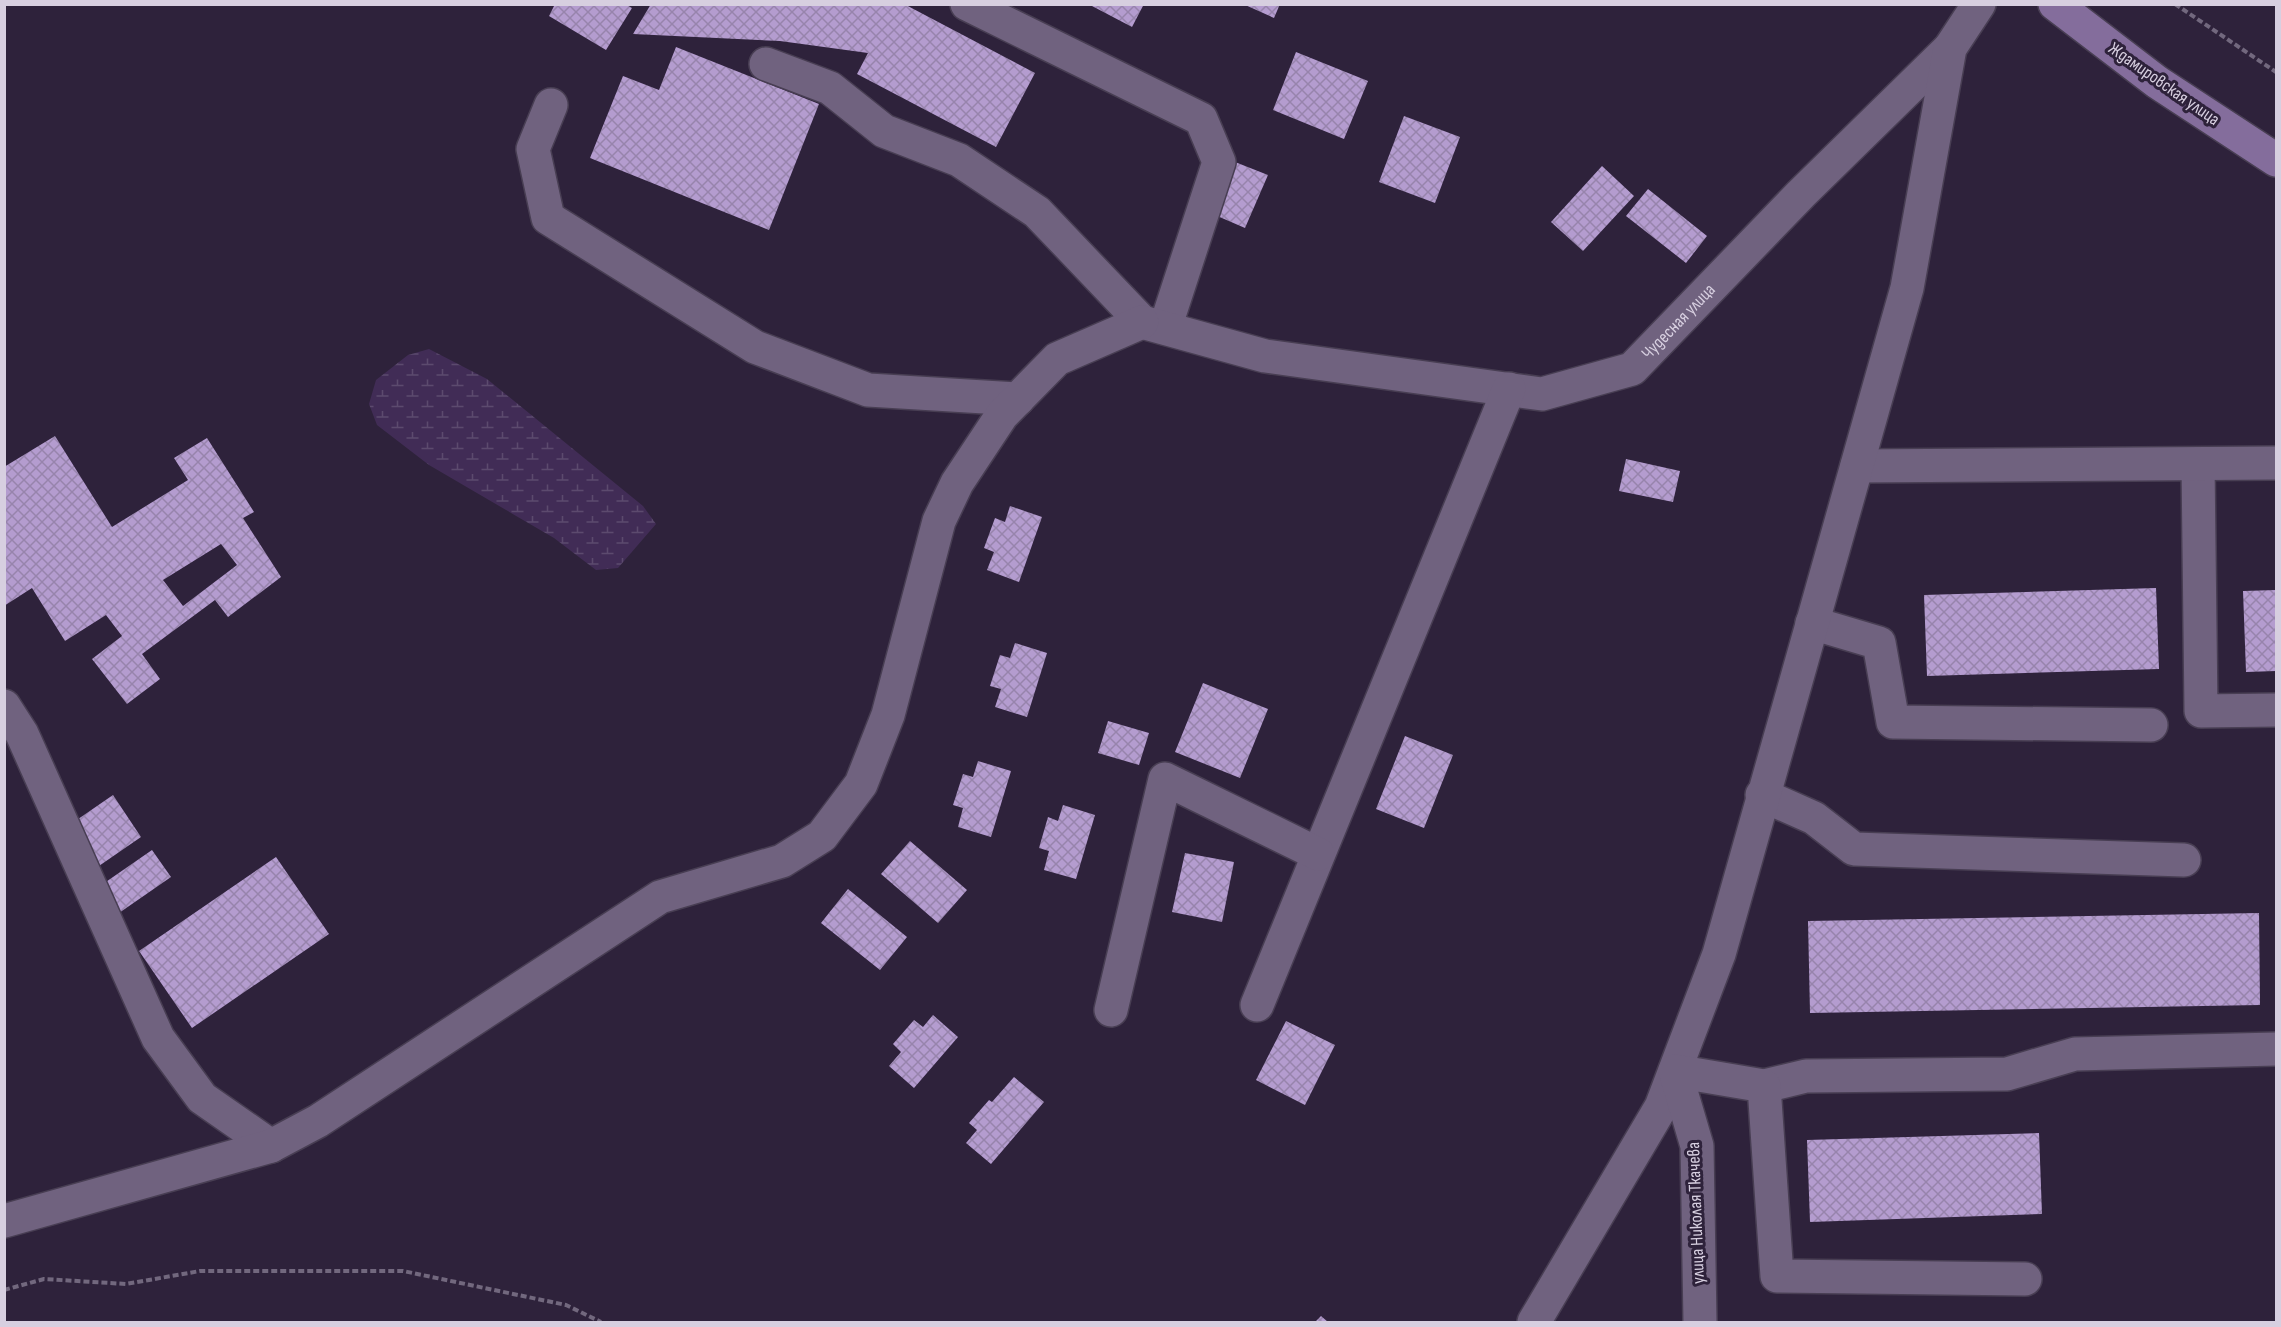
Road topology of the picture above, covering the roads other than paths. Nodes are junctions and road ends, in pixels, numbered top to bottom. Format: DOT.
graph roads {
  1 [pos="967,4"];
  2 [pos="1979,4"];
  3 [pos="2055,4"];
  4 [pos="1950,48"];
  5 [pos="766,64"];
  6 [pos="551,105"];
  7 [pos="2277,160"];
  8 [pos="1153,325"];
  9 [pos="1509,389"];
  10 [pos="1018,399"];
  11 [pos="2277,463"];
  12 [pos="2198,464"];
  13 [pos="1857,466"];
  14 [pos="1812,624"];
  15 [pos="4,706"];
  16 [pos="2277,710"];
  17 [pos="2151,725"];
  18 [pos="1762,795"];
  19 [pos="1318,854"];
  20 [pos="2184,860"];
  21 [pos="1257,1005"];
  22 [pos="1111,1010"];
  23 [pos="2277,1049"];
  24 [pos="1675,1071"];
  25 [pos="1764,1086"];
  26 [pos="271,1146"];
  27 [pos="4,1221"];
  28 [pos="2025,1279"];
  29 [pos="1534,1323"];
  30 [pos="1700,1323"];
  1 -- 8 [label="street"];
  2 -- 4 [label="street"];
  3 -- 7 [label="main road, Ждамировская улица"];
  4 -- 9 [label="street, Чудесная улица"];
  4 -- 13 [label="street"];
  5 -- 8 [label="street"];
  6 -- 10 [label="street"];
  8 -- 9 [label="street, Чудесная улица"];
  8 -- 10 [label="street"];
  9 -- 19 [label="street"];
  10 -- 26 [label="street"];
  11 -- 12 [label="street"];
  12 -- 13 [label="street"];
  12 -- 16 [label="street"];
  13 -- 14 [label="street"];
  14 -- 17 [label="street"];
  14 -- 18 [label="street"];
  15 -- 26 [label="street"];
  18 -- 20 [label="street"];
  18 -- 24 [label="street"];
  19 -- 21 [label="street"];
  19 -- 22 [label="street"];
  23 -- 25 [label="street"];
  24 -- 25 [label="street"];
  24 -- 29 [label="street"];
  24 -- 30 [label="street, улица Николая Ткачева"];
  25 -- 28 [label="street"];
  26 -- 27 [label="street"];
}
